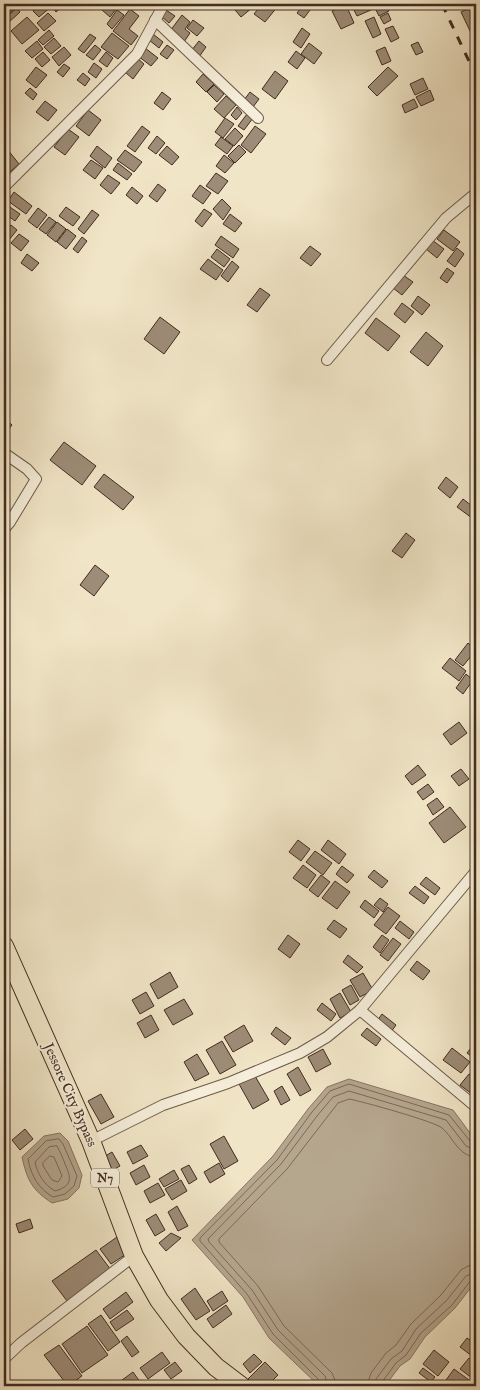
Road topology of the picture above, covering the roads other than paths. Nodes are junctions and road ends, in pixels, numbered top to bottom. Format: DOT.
graph roads {
  1 [pos="136,4"];
  2 [pos="143,4"];
  3 [pos="164,4"];
  4 [pos="155,20"];
  5 [pos="258,118"];
  6 [pos="4,187"];
  7 [pos="476,193"];
  8 [pos="327,360"];
  9 [pos="4,453"];
  10 [pos="4,529"];
  11 [pos="476,870"];
  12 [pos="4,946"];
  13 [pos="360,1010"];
  14 [pos="476,1107"];
  15 [pos="91,1141"];
  16 [pos="134,1256"];
  17 [pos="4,1360"];
  18 [pos="241,1386"];
  1 -- 2 [label="street"];
  3 -- 4 [label="street"];
  4 -- 5 [label="street"];
  4 -- 6 [label="street"];
  7 -- 8 [label="street"];
  9 -- 10 [label="street"];
  11 -- 13 [label="street"];
  12 -- 15 [label="highway, Jessore City Bypass / N7"];
  13 -- 14 [label="street"];
  13 -- 15 [label="street"];
  15 -- 16 [label="highway, Jessore City Bypass / N7"];
  16 -- 17 [label="street"];
  16 -- 18 [label="highway, Jessore City Bypass / N7"];
}
